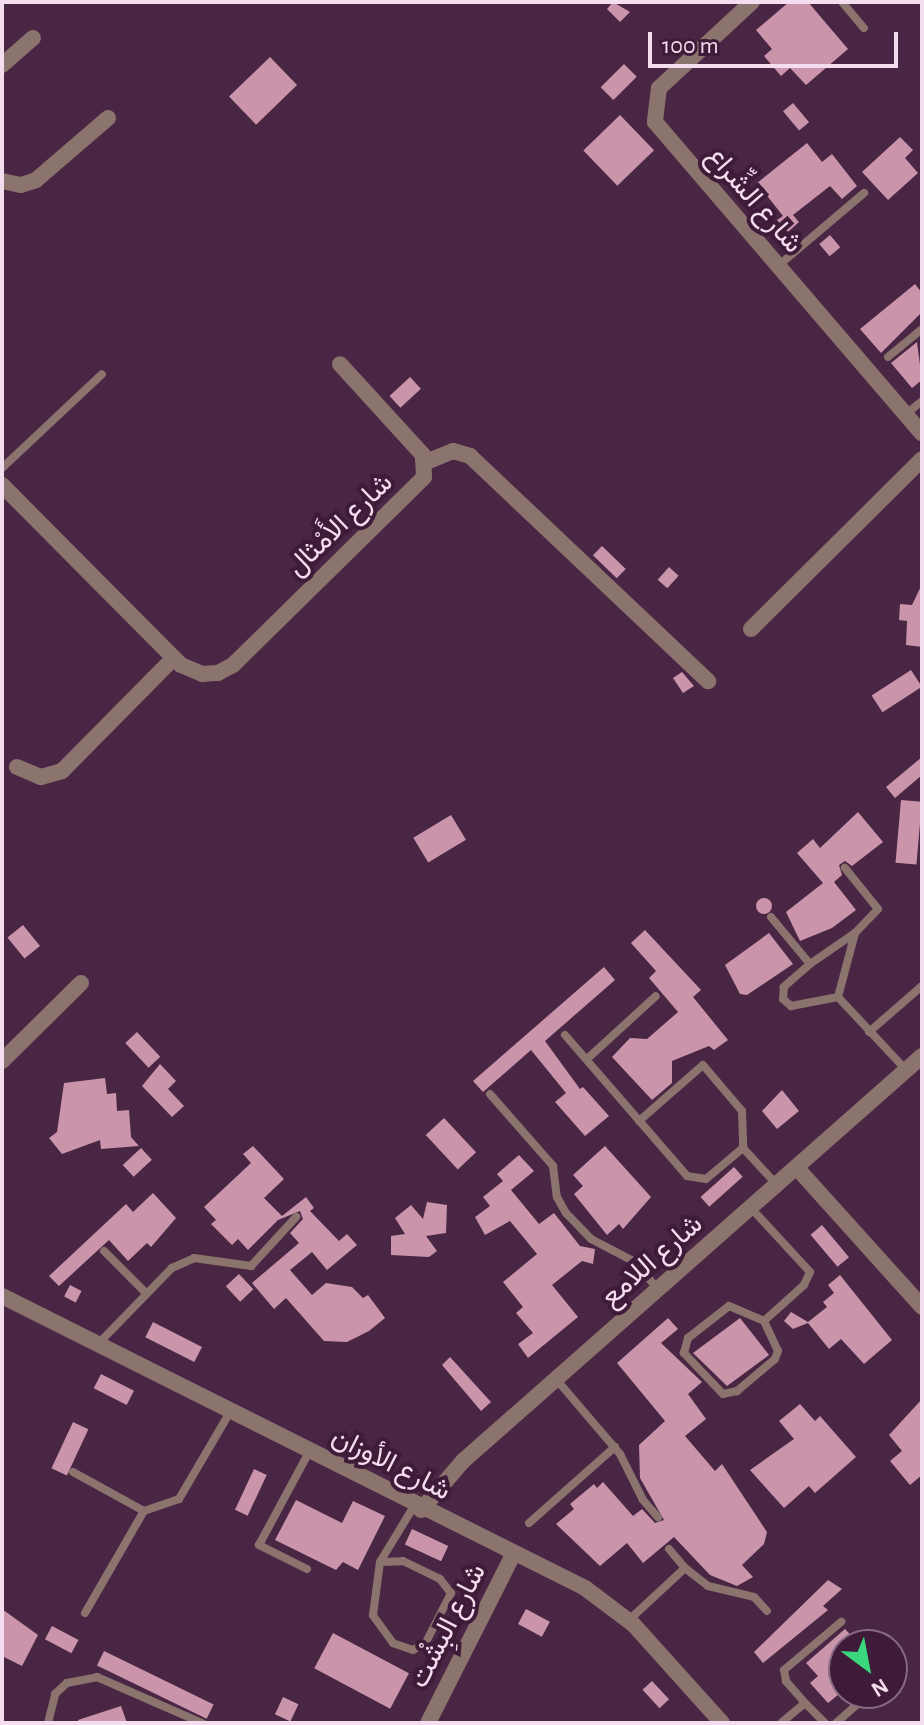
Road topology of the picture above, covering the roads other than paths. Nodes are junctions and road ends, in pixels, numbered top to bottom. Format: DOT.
graph roads {
  1 [pos="752,2"];
  2 [pos="842,2"];
  3 [pos="864,28"];
  4 [pos="33,38"];
  5 [pos="2,65"];
  6 [pos="108,118"];
  7 [pos="2,181"];
  8 [pos="864,193"];
  9 [pos="777,267"];
  10 [pos="922,329"];
  11 [pos="888,357"];
  12 [pos="340,364"];
  13 [pos="102,374"];
  14 [pos="922,401"];
  15 [pos="906,414"];
  16 [pos="922,433"];
  17 [pos="922,459"];
  18 [pos="426,462"];
  19 [pos="2,468"];
  20 [pos="2,485"];
  21 [pos="751,629"];
  22 [pos="174,658"];
  23 [pos="708,681"];
  24 [pos="17,767"];
  25 [pos="845,868"];
  26 [pos="771,917"];
  27 [pos="855,933"];
  28 [pos="810,964"];
  29 [pos="81,983"];
  30 [pos="922,986"];
  31 [pos="656,996"];
  32 [pos="838,997"];
  33 [pos="869,1032"];
  34 [pos="565,1035"];
  35 [pos="922,1056"];
  36 [pos="587,1059"];
  37 [pos="2,1061"];
  38 [pos="906,1071"];
  39 [pos="490,1094"];
  40 [pos="639,1121"];
  41 [pos="743,1148"];
  42 [pos="797,1168"];
  43 [pos="777,1185"];
  44 [pos="751,1208"];
  45 [pos="296,1217"];
  46 [pos="104,1251"];
  47 [pos="658,1290"];
  48 [pos="144,1291"];
  49 [pos="2,1296"];
  50 [pos="922,1307"];
  51 [pos="764,1321"];
  52 [pos="98,1344"];
  53 [pos="556,1379"];
  54 [pos="230,1412"];
  55 [pos="615,1447"];
  56 [pos="309,1452"];
  57 [pos="73,1472"];
  58 [pos="418,1508"];
  59 [pos="144,1511"];
  60 [pos="658,1517"];
  61 [pos="529,1523"];
  62 [pos="669,1549"];
  63 [pos="514,1553"];
  64 [pos="380,1562"];
  65 [pos="685,1568"];
  66 [pos="307,1569"];
  67 [pos="767,1611"];
  68 [pos="85,1613"];
  69 [pos="629,1620"];
  70 [pos="841,1622"];
  71 [pos="805,1703"];
  72 [pos="852,1709"];
  73 [pos="48,1723"];
  74 [pos="202,1723"];
  75 [pos="428,1723"];
  76 [pos="722,1723"];
  77 [pos="781,1723"];
  78 [pos="825,1723"];
  79 [pos="836,1723"];
  1 -- 9 [label="street, شارع الشِّراع"];
  2 -- 3 [label="lane"];
  4 -- 5 [label="street"];
  6 -- 7 [label="street"];
  8 -- 9 [label="lane"];
  9 -- 15 [label="street, شارع الشِّراع"];
  10 -- 11 [label="lane"];
  12 -- 18 [label="street, شارع الأَمْثال"];
  13 -- 19 [label="lane"];
  14 -- 15 [label="lane"];
  15 -- 16 [label="street, شارع الشِّراع"];
  17 -- 21 [label="street"];
  18 -- 22 [label="street, شارع الأَمْثال"];
  18 -- 23 [label="street"];
  20 -- 22 [label="street, شارع الأَمْثال"];
  22 -- 24 [label="street"];
  25 -- 27 [label="lane"];
  26 -- 28 [label="lane"];
  27 -- 28 [label="lane"];
  27 -- 32 [label="lane"];
  28 -- 32 [label="lane"];
  29 -- 37 [label="street"];
  30 -- 33 [label="lane"];
  31 -- 36 [label="lane"];
  32 -- 33 [label="lane"];
  33 -- 38 [label="lane"];
  34 -- 36 [label="lane"];
  35 -- 38 [label="street, شارع اللامع"];
  36 -- 40 [label="lane"];
  38 -- 42 [label="street, شارع اللامع"];
  39 -- 47 [label="lane"];
  40 -- 41 [label="lane"];
  40 -- 41 [label="lane"];
  41 -- 43 [label="lane"];
  42 -- 43 [label="street, شارع اللامع"];
  42 -- 50 [label="street"];
  43 -- 44 [label="street, شارع اللامع"];
  44 -- 47 [label="street, شارع اللامع"];
  44 -- 51 [label="lane"];
  45 -- 48 [label="lane"];
  46 -- 48 [label="lane"];
  47 -- 53 [label="street, شارع اللامع"];
  48 -- 52 [label="lane"];
  49 -- 52 [label="street, شارع الأوزان"];
  51 -- 51 [label="lane"];
  52 -- 54 [label="street, شارع الأوزان"];
  53 -- 55 [label="lane"];
  53 -- 58 [label="street, شارع اللامع"];
  54 -- 56 [label="street, شارع الأوزان"];
  54 -- 59 [label="lane"];
  55 -- 60 [label="lane"];
  55 -- 61 [label="lane"];
  56 -- 58 [label="street, شارع الأوزان"];
  56 -- 66 [label="lane"];
  57 -- 59 [label="lane"];
  58 -- 63 [label="street, شارع الأوزان"];
  58 -- 64 [label="lane"];
  59 -- 68 [label="lane"];
  62 -- 65 [label="lane"];
  63 -- 69 [label="street, شارع الأوزان"];
  63 -- 75 [label="street, شارع البِشْت"];
  64 -- 64 [label="lane"];
  65 -- 67 [label="lane"];
  65 -- 69 [label="lane"];
  69 -- 76 [label="street, شارع الأوزان"];
  70 -- 71 [label="lane"];
  71 -- 77 [label="lane"];
  71 -- 78 [label="lane"];
  72 -- 79 [label="lane"];
  73 -- 74 [label="lane"];
}
